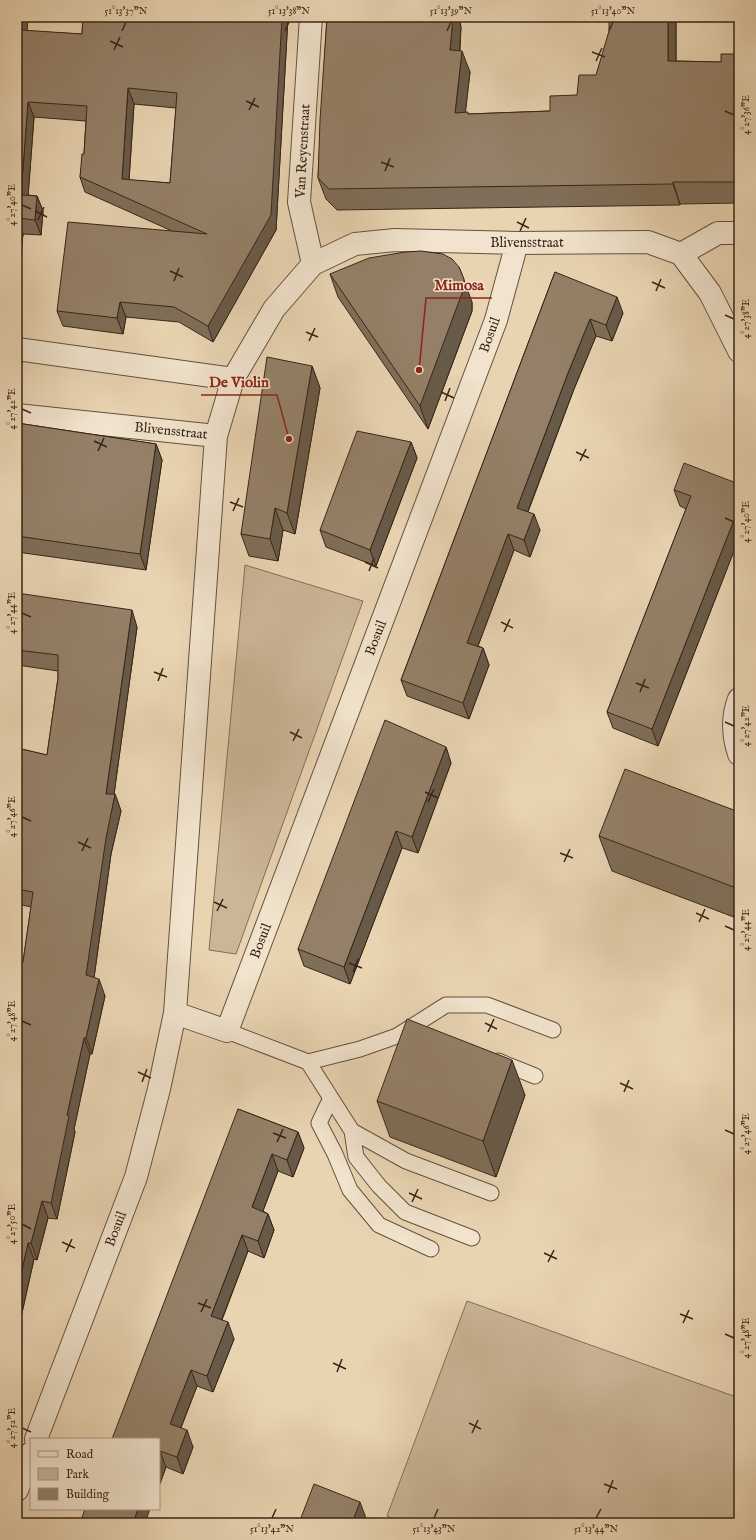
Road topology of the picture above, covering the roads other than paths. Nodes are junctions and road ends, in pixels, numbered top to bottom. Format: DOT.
graph roads {
  1 [pos="311,17"];
  2 [pos="739,233"];
  3 [pos="517,244"];
  4 [pos="681,254"];
  5 [pos="313,264"];
  6 [pos="17,349"];
  7 [pos="739,351"];
  8 [pos="233,379"];
  9 [pos="17,415"];
  10 [pos="216,436"];
  11 [pos="739,699"];
  12 [pos="739,754"];
  13 [pos="175,1013"];
  14 [pos="553,1030"];
  15 [pos="227,1031"];
  16 [pos="397,1036"];
  17 [pos="418,1037"];
  18 [pos="487,1056"];
  19 [pos="308,1062"];
  20 [pos="534,1076"];
  21 [pos="331,1098"];
  22 [pos="352,1132"];
  23 [pos="491,1192"];
  24 [pos="472,1238"];
  25 [pos="431,1249"];
  26 [pos="36,1438"];
  27 [pos="30,1456"];
  28 [pos="17,1490"];
  1 -- 5 [label="street, Van Reyenstraat"];
  2 -- 4 [label="street"];
  3 -- 4 [label="street, Blivensstraat"];
  3 -- 5 [label="street, Blivensstraat"];
  3 -- 15 [label="street, Bosuil"];
  4 -- 7 [label="street"];
  5 -- 8 [label="street"];
  6 -- 8 [label="street"];
  8 -- 10 [label="street, Blivensstraat"];
  9 -- 10 [label="street, Blivensstraat"];
  10 -- 13 [label="street, Bosuil"];
  11 -- 12 [label="street"];
  13 -- 15 [label="street"];
  13 -- 26 [label="street, Bosuil"];
  14 -- 16 [label="lane"];
  15 -- 19 [label="lane"];
  16 -- 17 [label="lane"];
  16 -- 19 [label="lane"];
  18 -- 20 [label="lane"];
  19 -- 21 [label="lane"];
  21 -- 22 [label="lane"];
  21 -- 25 [label="lane"];
  22 -- 23 [label="lane"];
  22 -- 24 [label="lane"];
  27 -- 28 [label="street"];
}
